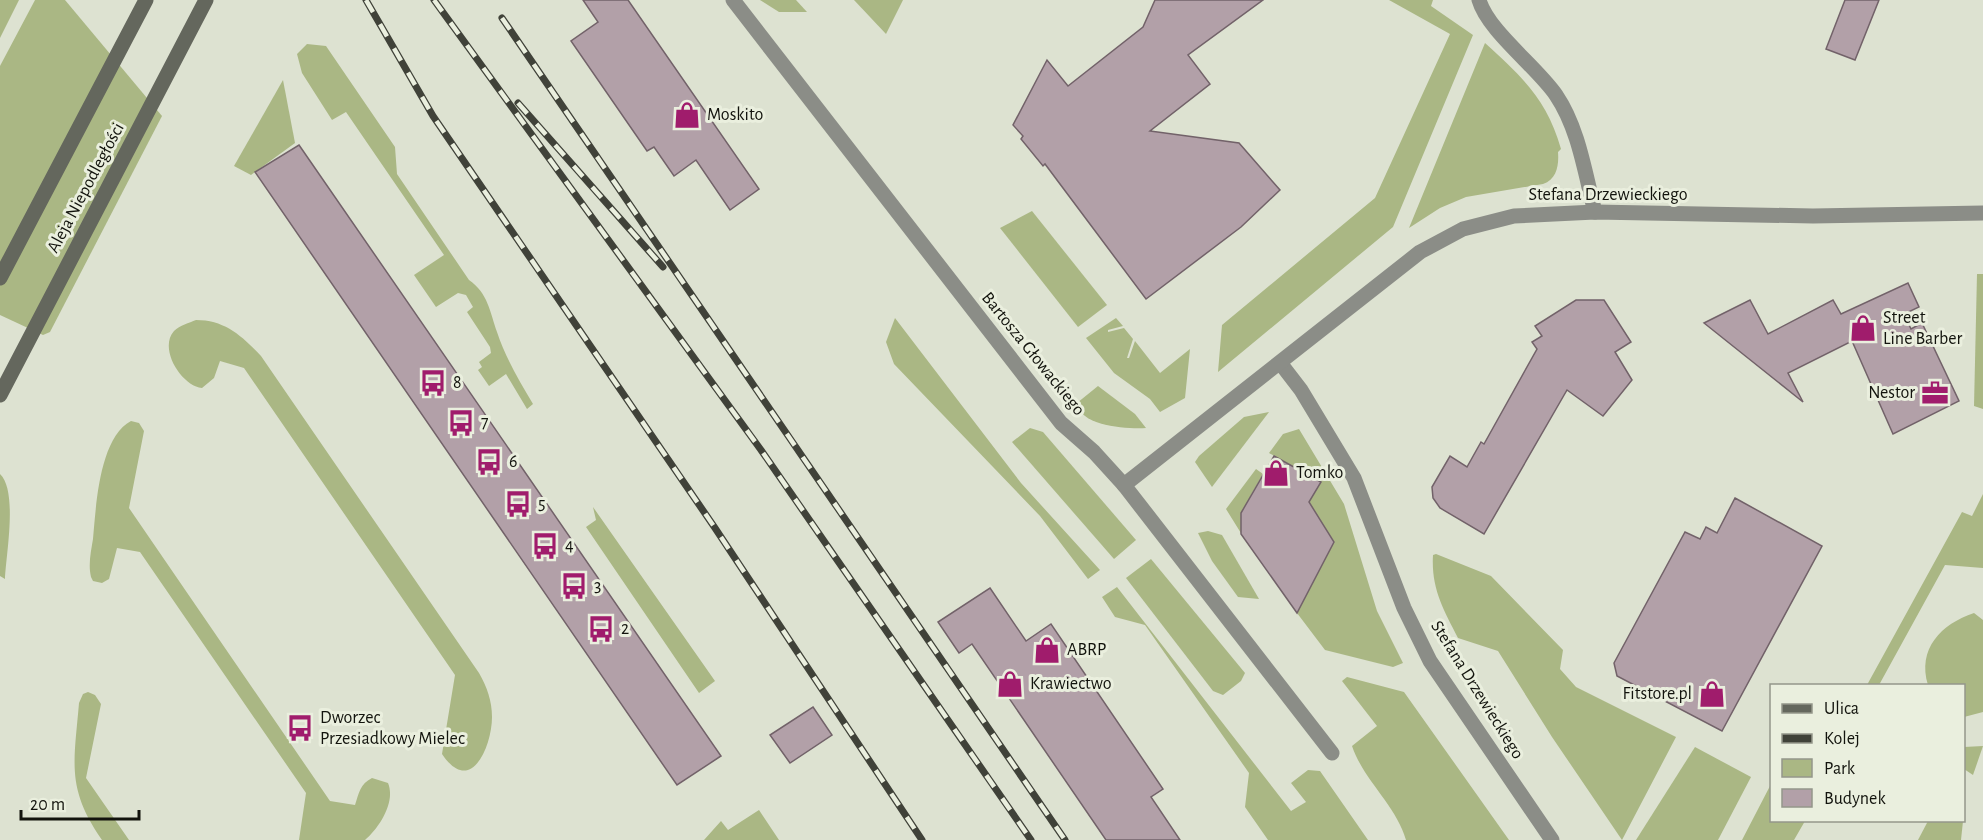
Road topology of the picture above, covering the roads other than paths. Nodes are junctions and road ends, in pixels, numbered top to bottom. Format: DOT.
graph roads {
  1 [pos="146,0"];
  2 [pos="207,0"];
  3 [pos="734,0"];
  4 [pos="1479,0"];
  5 [pos="1595,212"];
  6 [pos="1983,213"];
  7 [pos="0,278"];
  8 [pos="1281,364"];
  9 [pos="0,395"];
  10 [pos="1125,485"];
  11 [pos="1332,753"];
  12 [pos="1552,840"];
  1 -- 7 [label="street, Aleja Niepodległości"];
  2 -- 9 [label="street, Aleja Niepodległości"];
  3 -- 10 [label="street, Bartosza Głowackiego"];
  4 -- 5 [label="street"];
  5 -- 6 [label="street, Stefana Drzewieckiego"];
  5 -- 8 [label="street, Stefana Drzewieckiego"];
  8 -- 10 [label="street, Stefana Drzewieckiego"];
  8 -- 12 [label="street, Stefana Drzewieckiego"];
  10 -- 11 [label="street, Bartosza Głowackiego"];
}
